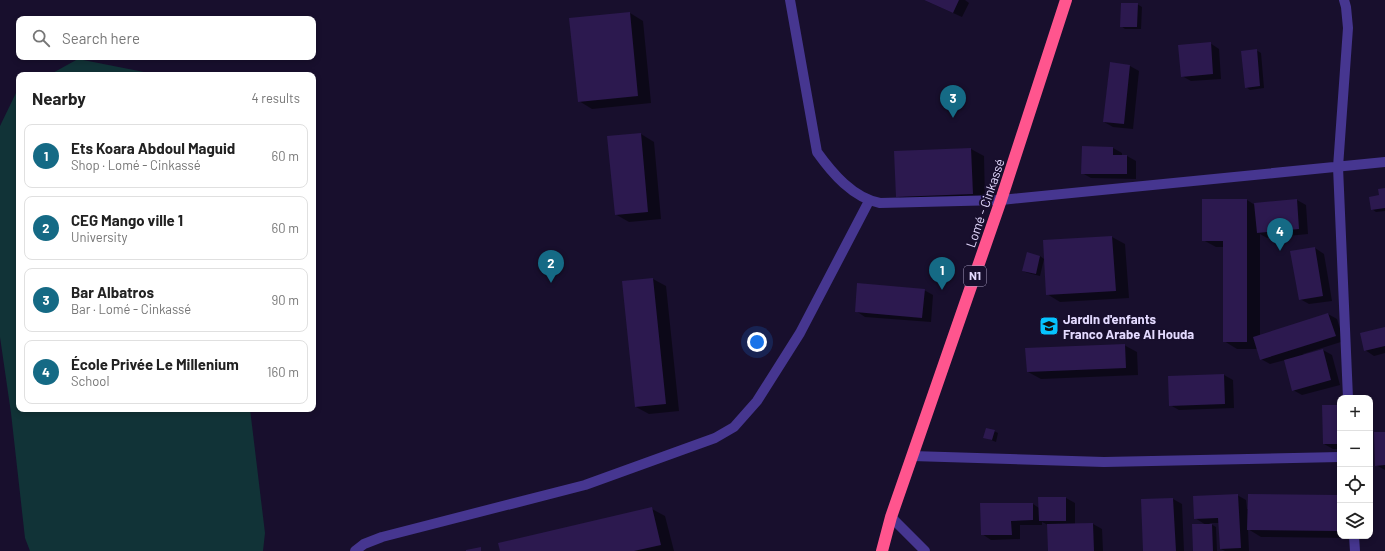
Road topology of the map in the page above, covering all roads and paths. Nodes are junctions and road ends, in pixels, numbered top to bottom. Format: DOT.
graph roads {
  1 [pos="790,0"];
  2 [pos="1066,0"];
  3 [pos="1344,0"];
  4 [pos="1385,162"];
  5 [pos="1338,167"];
  6 [pos="1001,200"];
  7 [pos="869,201"];
  8 [pos="1348,395"];
  9 [pos="912,456"];
  10 [pos="1337,457"];
  11 [pos="892,517"];
  12 [pos="1354,539"];
  13 [pos="356,551"];
  14 [pos="882,551"];
  15 [pos="925,551"];
  16 [pos="1355,551"];
  1 -- 7 [label="street"];
  2 -- 6 [label="highway, Lomé - Cinkassé / N1"];
  3 -- 5 [label="street"];
  4 -- 5 [label="street"];
  5 -- 6 [label="street"];
  5 -- 8 [label="street"];
  6 -- 7 [label="street"];
  6 -- 9 [label="highway, Lomé - Cinkassé / N1"];
  7 -- 13 [label="street"];
  9 -- 10 [label="street"];
  9 -- 11 [label="highway, Lomé - Cinkassé / N1"];
  11 -- 14 [label="highway, Lomé - Cinkassé / N1"];
  11 -- 15 [label="street"];
  12 -- 16 [label="street"];
}
